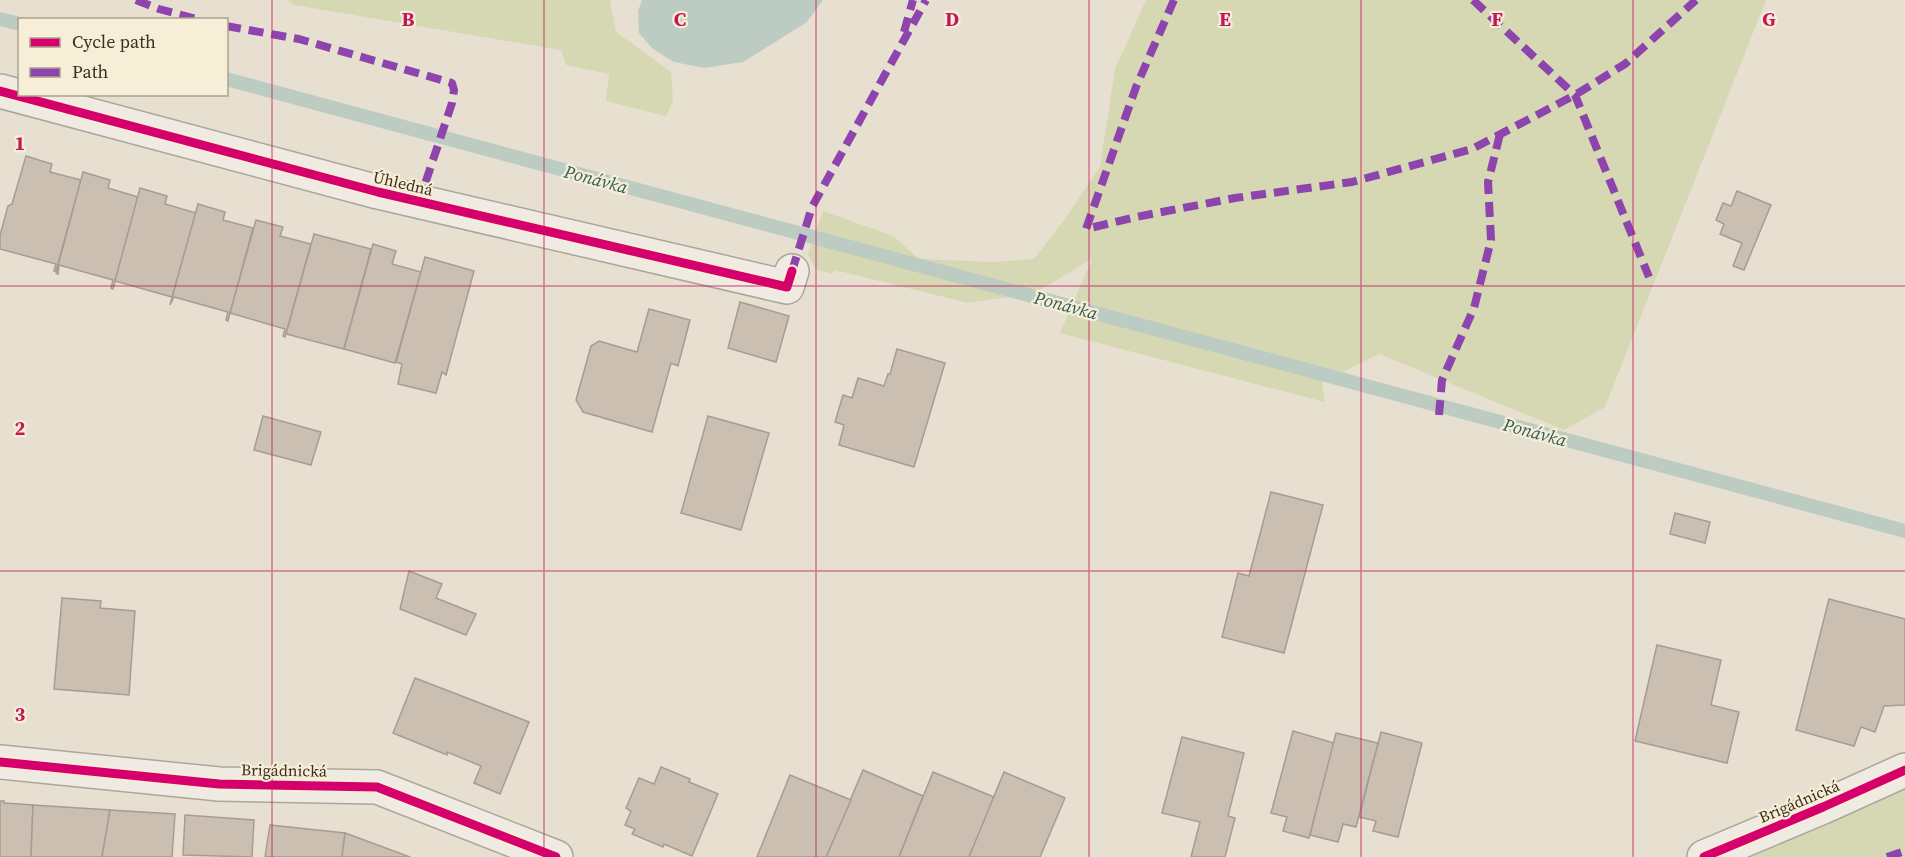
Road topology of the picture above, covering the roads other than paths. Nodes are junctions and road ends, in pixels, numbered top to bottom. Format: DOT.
graph roads {
  1 [pos="0,92"];
  2 [pos="792,271"];
  3 [pos="0,762"];
  4 [pos="1905,770"];
  5 [pos="555,857"];
  6 [pos="1704,857"];
  1 -- 2 [label="street, Úhledná"];
  3 -- 5 [label="street, Brigádnická"];
  4 -- 6 [label="street, Brigádnická"];
}
